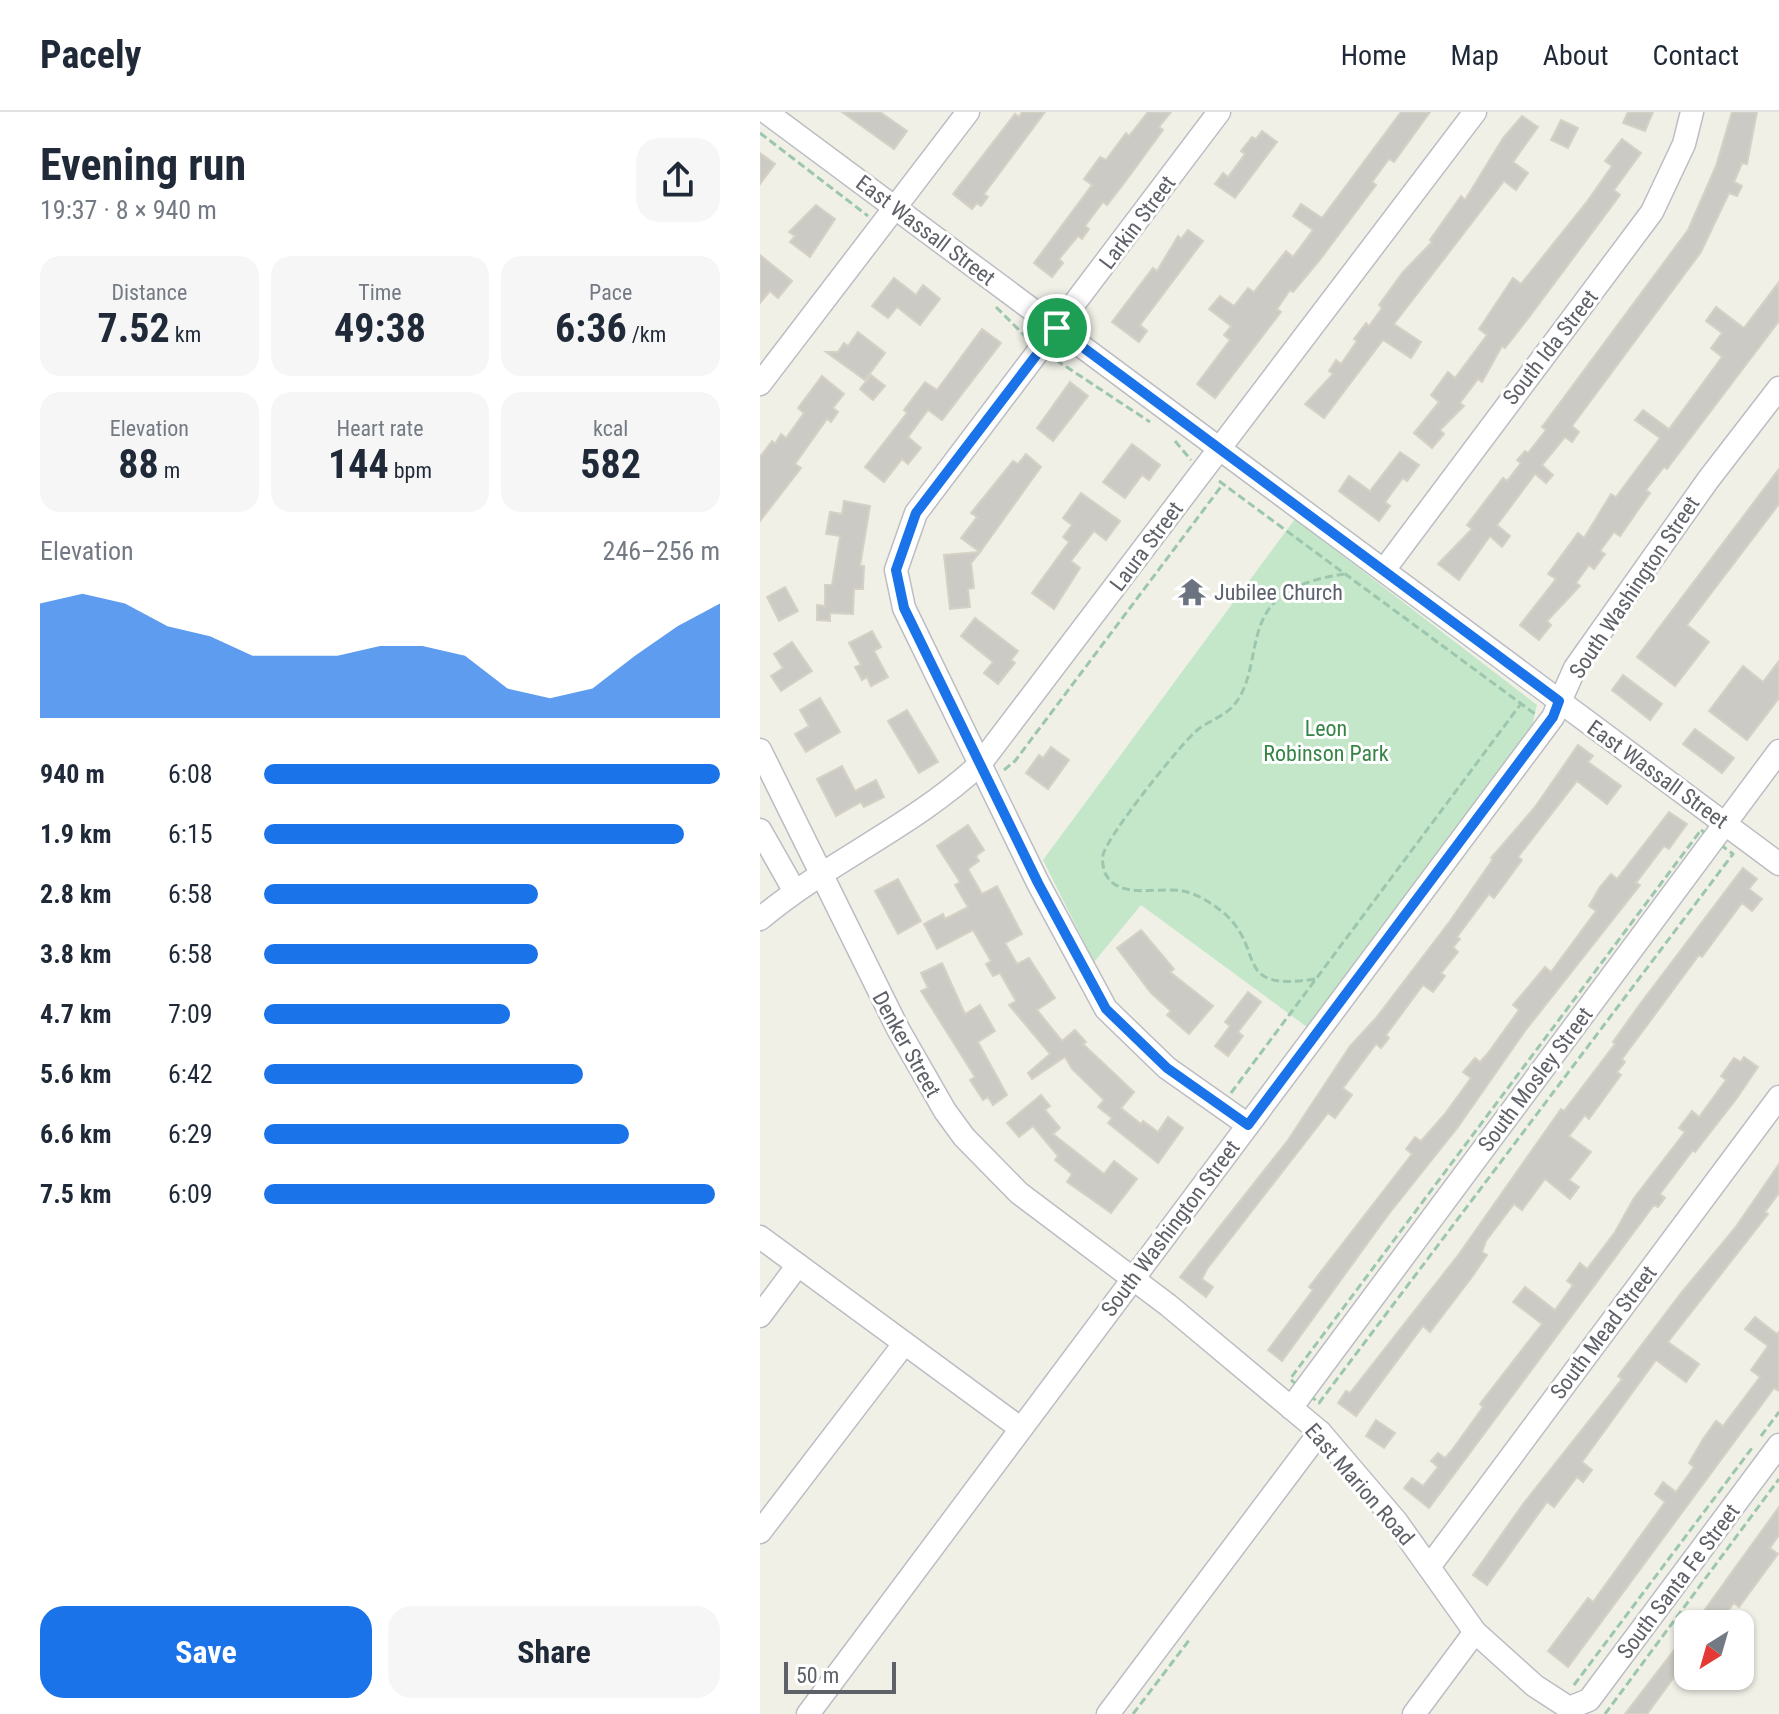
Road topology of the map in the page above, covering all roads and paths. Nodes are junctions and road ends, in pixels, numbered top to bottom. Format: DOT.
graph roads {
  1 [pos="766,112"];
  2 [pos="968,112"];
  3 [pos="1219,112"];
  4 [pos="1475,112"];
  5 [pos="1692,112"];
  6 [pos="896,208"];
  7 [pos="1057,328"];
  8 [pos="760,384"];
  9 [pos="1779,388"];
  10 [pos="1219,448"];
  11 [pos="1223,484"];
  12 [pos="1305,544"];
  13 [pos="1384,570"];
  14 [pos="1344,574"];
  15 [pos="1559,701"];
  16 [pos="1520,705"];
  17 [pos="1548,722"];
  18 [pos="760,750"];
  19 [pos="1779,751"];
  20 [pos="980,764"];
  21 [pos="1001,773"];
  22 [pos="1725,823"];
  23 [pos="760,830"];
  24 [pos="1779,864"];
  25 [pos="820,874"];
  26 [pos="794,890"];
  27 [pos="760,919"];
  28 [pos="1315,979"];
  29 [pos="1229,1095"];
  30 [pos="1779,1097"];
  31 [pos="1248,1125"];
  32 [pos="760,1237"];
  33 [pos="798,1265"];
  34 [pos="1132,1278"];
  35 [pos="760,1316"];
  36 [pos="904,1344"];
  37 [pos="1291,1408"];
  38 [pos="1020,1428"];
  39 [pos="1320,1432"];
  40 [pos="1779,1445"];
  41 [pos="1779,1479"];
  42 [pos="760,1532"];
  43 [pos="1429,1567"];
  44 [pos="1475,1632"];
  45 [pos="1569,1708"];
  46 [pos="808,1714"];
  47 [pos="1108,1714"];
  48 [pos="1414,1714"];
  49 [pos="1605,1714"];
  1 -- 6 [label="street, East Wassall Street"];
  2 -- 6 [label="street"];
  3 -- 7 [label="street, Larkin Street"];
  4 -- 10 [label="street, Laura Street"];
  5 -- 13 [label="street, South Ida Street"];
  6 -- 7 [label="street, East Wassall Street"];
  6 -- 8 [label="street"];
  7 -- 10 [label="street, East Wassall Street"];
  7 -- 20 [label="street, Larkin Street"];
  9 -- 15 [label="street, South Washington Street"];
  10 -- 13 [label="street, East Wassall Street"];
  10 -- 20 [label="street, Laura Street"];
  11 -- 21 [label="path"];
  12 -- 14 [label="path"];
  13 -- 15 [label="street, East Wassall Street"];
  14 -- 16 [label="path"];
  14 -- 28 [label="path"];
  15 -- 17 [label="street, South Washington Street"];
  15 -- 22 [label="street, East Wassall Street"];
  16 -- 17 [label="path"];
  16 -- 28 [label="path"];
  17 -- 31 [label="street, South Washington Street"];
  18 -- 25 [label="street, Denker Street"];
  19 -- 22 [label="street, South Mosley Street"];
  20 -- 25 [label="street, Laura Street"];
  20 -- 31 [label="street, Larkin Street"];
  22 -- 24 [label="street, East Wassall Street"];
  22 -- 37 [label="street, South Mosley Street"];
  23 -- 26 [label="street"];
  25 -- 26 [label="street, Laura Street"];
  25 -- 34 [label="street, Denker Street"];
  26 -- 27 [label="street, Laura Street"];
  28 -- 29 [label="path"];
  30 -- 43 [label="street, South Mead Street"];
  31 -- 34 [label="street, South Washington Street"];
  32 -- 33 [label="street"];
  33 -- 35 [label="street"];
  33 -- 36 [label="street"];
  34 -- 37 [label="street, East Marion Road"];
  34 -- 38 [label="street, South Washington Street"];
  36 -- 38 [label="street"];
  36 -- 42 [label="street"];
  37 -- 39 [label="street, East Marion Road"];
  38 -- 46 [label="street, South Washington Street"];
  39 -- 43 [label="street, East Marion Road"];
  39 -- 47 [label="street"];
  40 -- 45 [label="street, South Santa Fe Street"];
  41 -- 49 [label="path"];
  43 -- 44 [label="street, East Marion Road"];
  44 -- 45 [label="street, East Marion Road"];
  44 -- 48 [label="street"];
}
